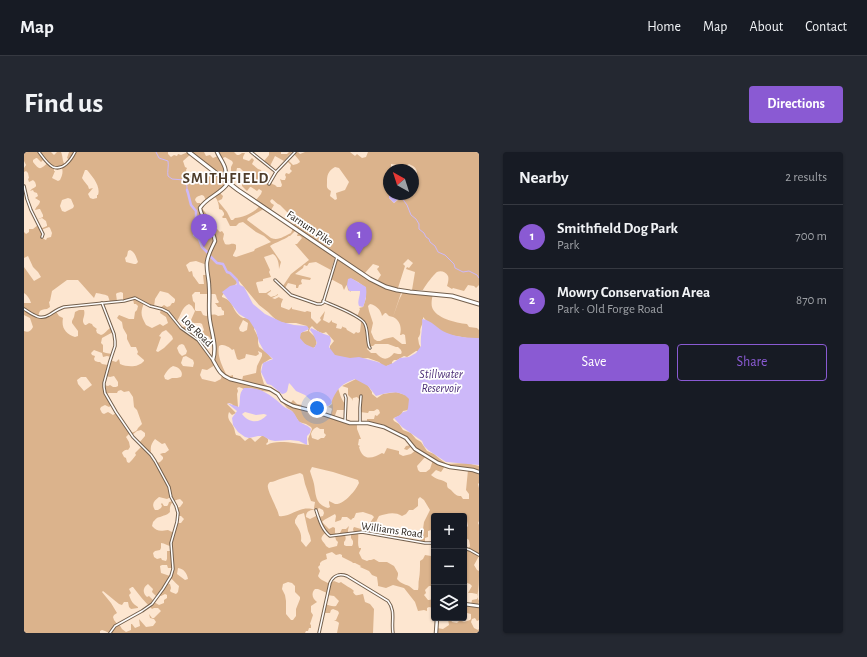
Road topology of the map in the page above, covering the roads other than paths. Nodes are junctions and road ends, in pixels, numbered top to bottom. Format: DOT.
graph roads {
  1 [pos="40,152"];
  2 [pos="75,152"];
  3 [pos="189,152"];
  4 [pos="217,152"];
  5 [pos="251,152"];
  6 [pos="294,152"];
  7 [pos="276,172"];
  8 [pos="224,179"];
  9 [pos="228,182"];
  10 [pos="269,184"];
  11 [pos="24,186"];
  12 [pos="42,237"];
  13 [pos="337,257"];
  14 [pos="275,280"];
  15 [pos="323,301"];
  16 [pos="102,303"];
  17 [pos="479,304"];
  18 [pos="24,310"];
  19 [pos="370,348"];
  20 [pos="213,360"];
  21 [pos="345,395"];
  22 [pos="361,396"];
  23 [pos="345,421"];
  24 [pos="360,423"];
  25 [pos="479,472"];
  26 [pos="316,510"];
  27 [pos="431,543"];
  28 [pos="467,549"];
  29 [pos="479,556"];
  30 [pos="467,604"];
  31 [pos="479,606"];
  32 [pos="437,621"];
  33 [pos="110,633"];
  34 [pos="319,633"];
  35 [pos="393,633"];
  36 [pos="436,633"];
  1 -- 2 [label="street"];
  3 -- 8 [label="main road, Farnum Pike"];
  4 -- 8 [label="street"];
  5 -- 7 [label="street"];
  6 -- 7 [label="street"];
  7 -- 10 [label="street"];
  8 -- 9 [label="main road, Farnum Pike"];
  9 -- 13 [label="main road, Farnum Pike"];
  9 -- 20 [label="street"];
  11 -- 12 [label="street"];
  13 -- 15 [label="street"];
  13 -- 17 [label="main road, Farnum Pike"];
  14 -- 15 [label="street"];
  15 -- 19 [label="street"];
  16 -- 18 [label="street, Log Road"];
  16 -- 20 [label="street, Log Road"];
  16 -- 33 [label="street"];
  20 -- 23 [label="street, Log Road"];
  21 -- 23 [label="street"];
  22 -- 24 [label="street"];
  23 -- 24 [label="street, Log Road"];
  24 -- 25 [label="street, Log Road"];
  26 -- 27 [label="street, Williams Road"];
  28 -- 29 [label="street"];
  30 -- 31 [label="street"];
  32 -- 36 [label="street"];
  34 -- 35 [label="street"];
}
